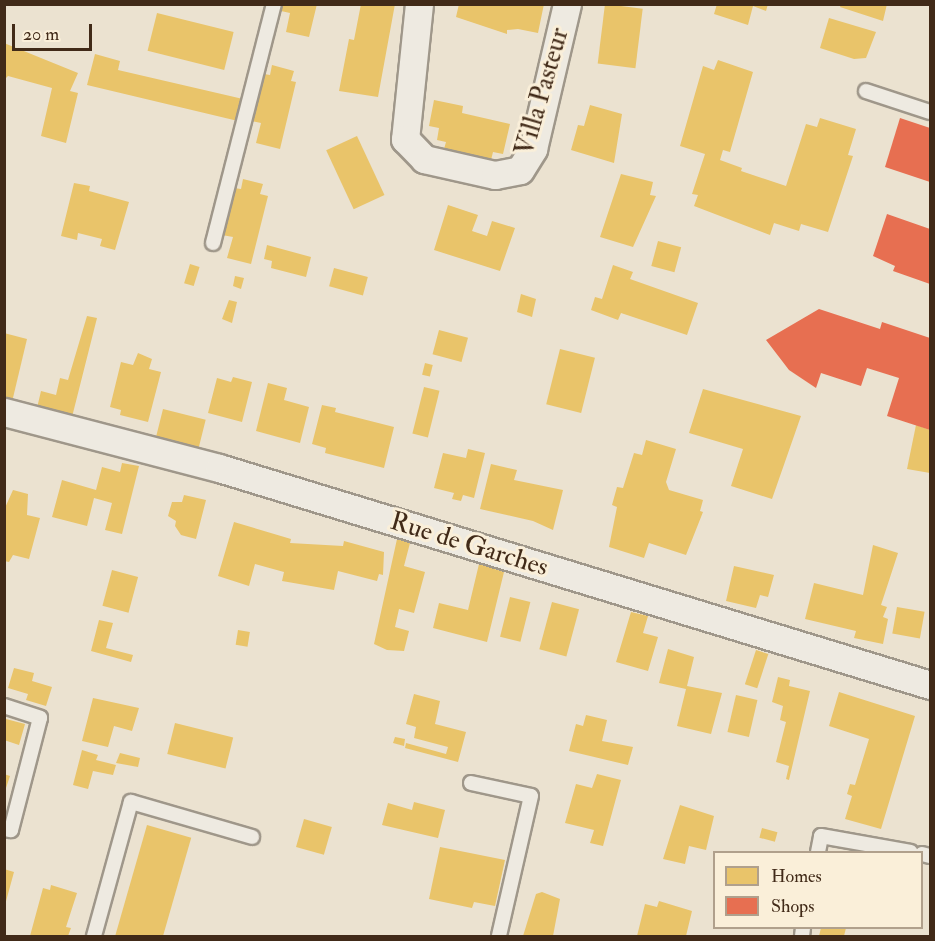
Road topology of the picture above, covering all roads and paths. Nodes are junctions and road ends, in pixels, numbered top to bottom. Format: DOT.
graph roads {
  1 [pos="274,4"];
  2 [pos="419,4"];
  3 [pos="567,4"];
  4 [pos="866,91"];
  5 [pos="930,112"];
  6 [pos="213,243"];
  7 [pos="4,412"];
  8 [pos="930,686"];
  9 [pos="4,706"];
  10 [pos="471,783"];
  11 [pos="4,829"];
  12 [pos="252,837"];
  13 [pos="818,851"];
  14 [pos="905,851"];
  15 [pos="94,936"];
  16 [pos="499,936"];
  1 -- 6 [label="lane"];
  2 -- 3 [label="street, Villa Pasteur"];
  4 -- 5 [label="lane"];
  7 -- 8 [label="street, Rue de Garches"];
  9 -- 11 [label="lane"];
  10 -- 16 [label="lane"];
  12 -- 15 [label="lane"];
  13 -- 14 [label="lane"];
}
